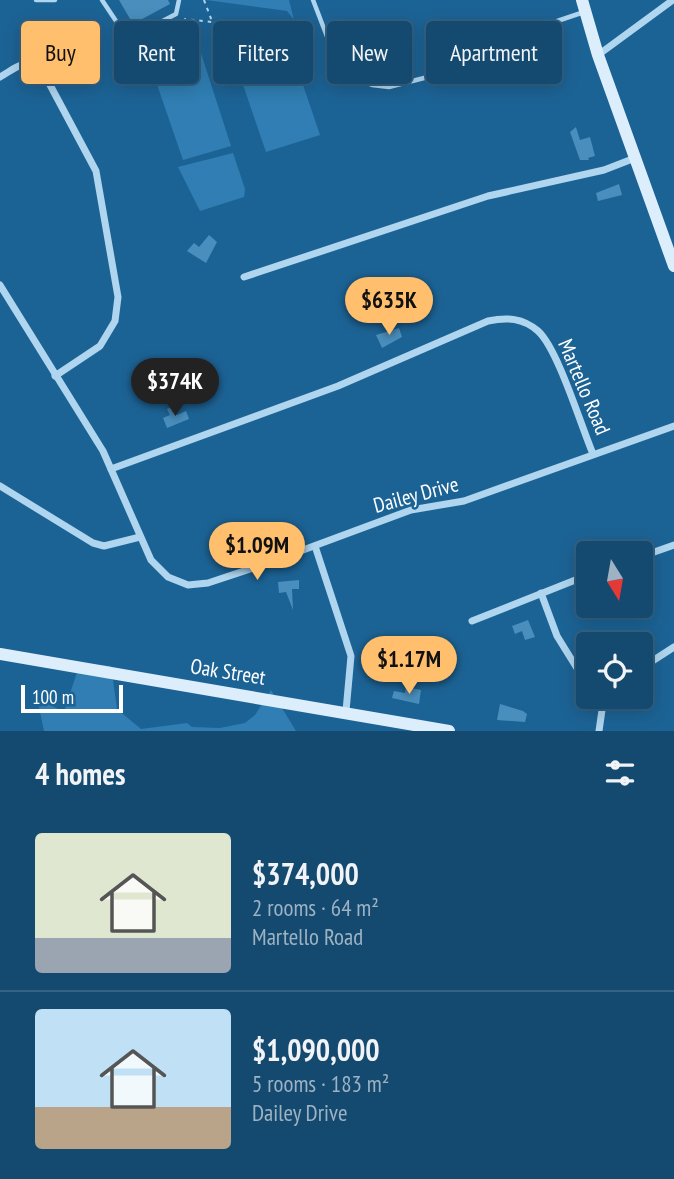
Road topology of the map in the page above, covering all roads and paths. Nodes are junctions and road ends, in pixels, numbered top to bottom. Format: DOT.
graph roads {
  1 [pos="36,0"];
  2 [pos="55,0"];
  3 [pos="102,0"];
  4 [pos="180,0"];
  5 [pos="204,0"];
  6 [pos="313,0"];
  7 [pos="674,0"];
  8 [pos="584,6"];
  9 [pos="116,21"];
  10 [pos="163,21"];
  11 [pos="186,21"];
  12 [pos="212,22"];
  13 [pos="598,55"];
  14 [pos="0,77"];
  15 [pos="635,158"];
  16 [pos="674,265"];
  17 [pos="244,277"];
  18 [pos="0,285"];
  19 [pos="55,376"];
  20 [pos="674,426"];
  21 [pos="593,454"];
  22 [pos="111,469"];
  23 [pos="0,486"];
  24 [pos="140,537"];
  25 [pos="674,545"];
  26 [pos="314,546"];
  27 [pos="653,552"];
  28 [pos="576,580"];
  29 [pos="541,593"];
  30 [pos="472,621"];
  31 [pos="674,647"];
  32 [pos="0,654"];
  33 [pos="653,661"];
  34 [pos="576,667"];
  35 [pos="602,709"];
  36 [pos="346,711"];
  37 [pos="410,727"];
  38 [pos="449,731"];
  39 [pos="599,731"];
  1 -- 2 [label="lane"];
  3 -- 9 [label="lane"];
  4 -- 10 [label="lane"];
  5 -- 12 [label="path"];
  6 -- 8 [label="lane"];
  7 -- 13 [label="street"];
  8 -- 13 [label="main road"];
  11 -- 12 [label="path"];
  13 -- 15 [label="main road"];
  14 -- 19 [label="street"];
  15 -- 16 [label="main road"];
  15 -- 17 [label="street"];
  18 -- 19 [label="street, Dailey Drive"];
  19 -- 22 [label="street, Dailey Drive"];
  20 -- 21 [label="street, Dailey Drive"];
  21 -- 22 [label="street, Martello Road"];
  21 -- 26 [label="street, Dailey Drive"];
  22 -- 24 [label="street, Dailey Drive"];
  23 -- 24 [label="street"];
  24 -- 26 [label="street, Dailey Drive"];
  25 -- 27 [label="street"];
  26 -- 36 [label="street"];
  28 -- 29 [label="street"];
  29 -- 30 [label="street"];
  29 -- 34 [label="street"];
  31 -- 33 [label="street"];
  32 -- 36 [label="main road, Oak Street"];
  35 -- 39 [label="street"];
  36 -- 37 [label="main road, Oak Street"];
  37 -- 38 [label="main road, Oak Street"];
}
